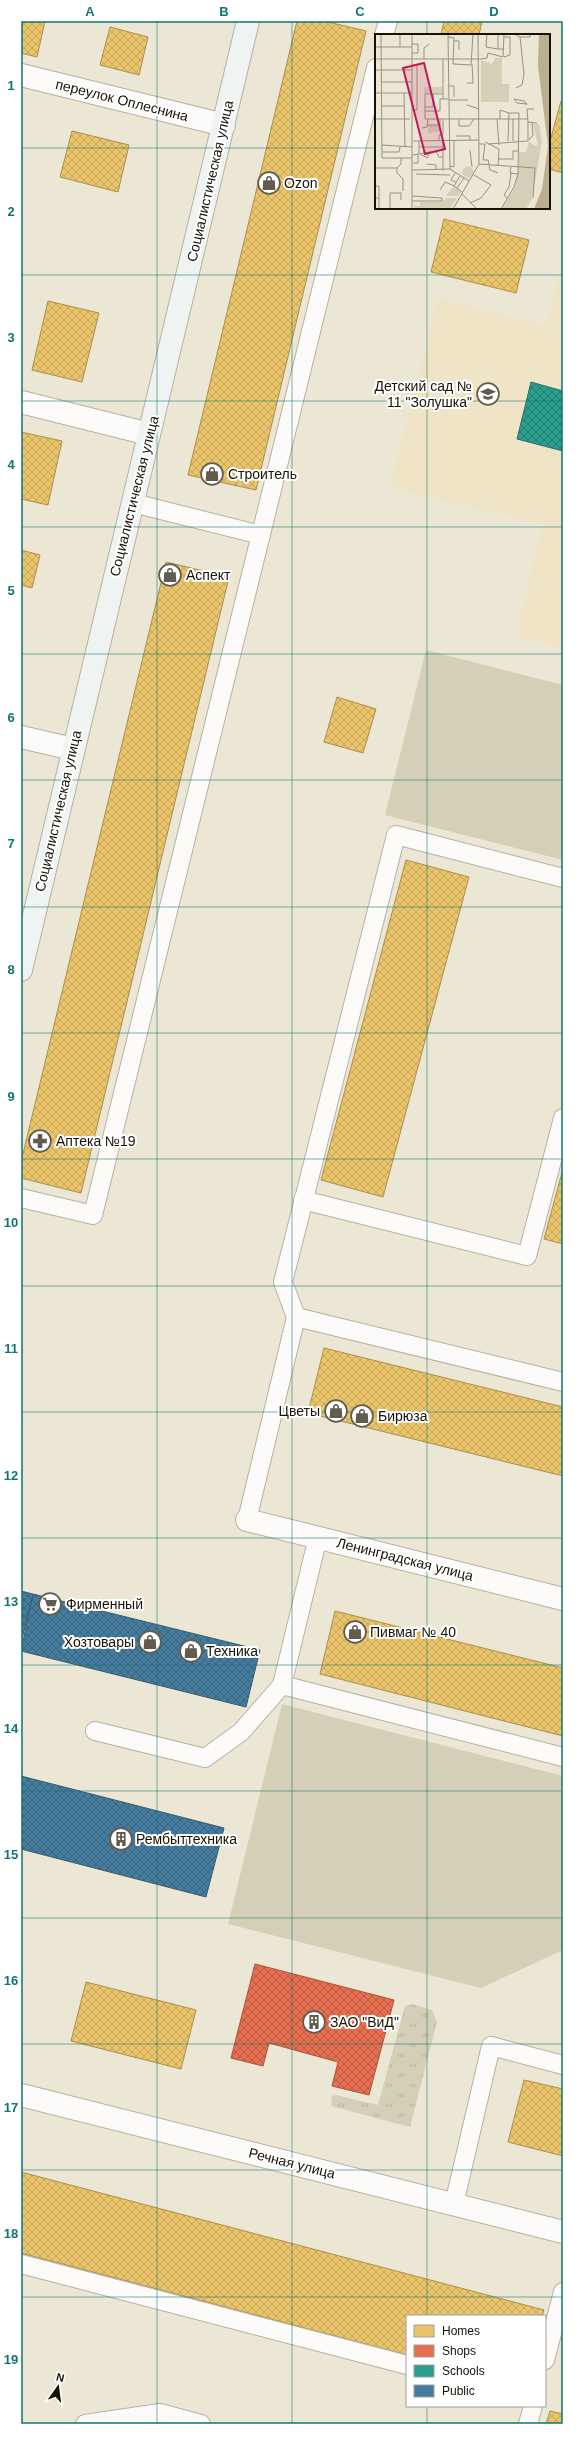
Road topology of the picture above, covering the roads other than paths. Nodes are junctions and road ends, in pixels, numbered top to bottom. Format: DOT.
graph roads {
  1 [pos="248,21"];
  2 [pos="388,21"];
  3 [pos="384,34"];
  4 [pos="375,72"];
  5 [pos="21,75"];
  6 [pos="224,125"];
  7 [pos="21,402"];
  8 [pos="149,434"];
  9 [pos="133,503"];
  10 [pos="261,535"];
  11 [pos="21,737"];
  12 [pos="73,749"];
  13 [pos="563,878"];
  14 [pos="21,970"];
  15 [pos="563,1118"];
  16 [pos="21,1198"];
  17 [pos="303,1200"];
  18 [pos="296,1317"];
  19 [pos="563,1382"];
  20 [pos="247,1520"];
  21 [pos="318,1537"];
  22 [pos="563,1599"];
  23 [pos="282,1685"];
  24 [pos="95,1730"];
  25 [pos="563,1757"];
  26 [pos="563,2065"];
  27 [pos="21,2095"];
  28 [pos="454,2204"];
  29 [pos="563,2232"];
  30 [pos="21,2264"];
  31 [pos="563,2292"];
  32 [pos="546,2356"];
  33 [pos="406,2364"];
  34 [pos="533,2407"];
  35 [pos="97,2423"];
  36 [pos="201,2424"];
  37 [pos="528,2424"];
  1 -- 6 [label="main road, Социалистическая улица"];
  2 -- 3 [label="lane"];
  4 -- 10 [label="lane"];
  5 -- 6 [label="street, переулок Оплеснина"];
  6 -- 8 [label="main road, Социалистическая улица"];
  7 -- 8 [label="street"];
  8 -- 9 [label="main road, Социалистическая улица"];
  9 -- 10 [label="lane"];
  9 -- 12 [label="main road, Социалистическая улица"];
  10 -- 16 [label="lane"];
  11 -- 12 [label="street"];
  12 -- 14 [label="main road, Социалистическая улица"];
  13 -- 17 [label="lane"];
  15 -- 17 [label="lane"];
  17 -- 18 [label="lane"];
  18 -- 19 [label="lane"];
  18 -- 20 [label="lane"];
  20 -- 21 [label="street, Ленинградская улица"];
  21 -- 22 [label="street, Ленинградская улица"];
  21 -- 23 [label="lane"];
  23 -- 24 [label="lane"];
  23 -- 25 [label="lane"];
  26 -- 28 [label="lane"];
  27 -- 28 [label="street, Речная улица"];
  28 -- 29 [label="street, Речная улица"];
  30 -- 33 [label="lane"];
  31 -- 32 [label="lane"];
  34 -- 37 [label="lane"];
  35 -- 36 [label="lane"];
}
